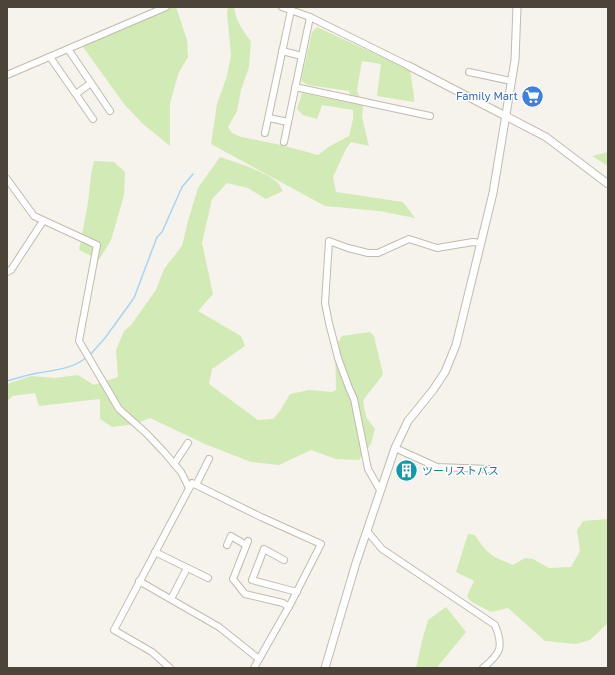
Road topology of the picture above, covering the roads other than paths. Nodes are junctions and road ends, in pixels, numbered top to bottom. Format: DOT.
graph roads {
  1 [pos="166,7"];
  2 [pos="282,7"];
  3 [pos="517,7"];
  4 [pos="151,10"];
  5 [pos="291,10"];
  6 [pos="310,17"];
  7 [pos="68,49"];
  8 [pos="282,51"];
  9 [pos="302,56"];
  10 [pos="50,57"];
  11 [pos="409,66"];
  12 [pos="469,72"];
  13 [pos="7,75"];
  14 [pos="511,81"];
  15 [pos="91,83"];
  16 [pos="295,87"];
  17 [pos="76,94"];
  18 [pos="110,111"];
  19 [pos="430,116"];
  20 [pos="506,116"];
  21 [pos="268,118"];
  22 [pos="93,120"];
  23 [pos="288,122"];
  24 [pos="265,133"];
  25 [pos="284,142"];
  26 [pos="7,179"];
  27 [pos="608,184"];
  28 [pos="43,221"];
  29 [pos="480,243"];
  30 [pos="7,272"];
  31 [pos="188,443"];
  32 [pos="395,448"];
  33 [pos="209,459"];
  34 [pos="174,464"];
  35 [pos="489,468"];
  36 [pos="196,486"];
  37 [pos="189,488"];
  38 [pos="380,490"];
  39 [pos="366,530"];
  40 [pos="227,545"];
  41 [pos="155,552"];
  42 [pos="284,560"];
  43 [pos="187,568"];
  44 [pos="208,578"];
  45 [pos="139,582"];
  46 [pos="297,592"];
  47 [pos="170,599"];
  48 [pos="289,606"];
  49 [pos="259,659"];
  50 [pos="170,668"];
  51 [pos="254,668"];
  52 [pos="324,668"];
  53 [pos="483,668"];
  1 -- 4 [label="street"];
  2 -- 5 [label="street"];
  3 -- 14 [label="street"];
  4 -- 7 [label="street"];
  5 -- 6 [label="street"];
  5 -- 8 [label="street"];
  6 -- 9 [label="street"];
  6 -- 11 [label="street"];
  7 -- 10 [label="street"];
  7 -- 15 [label="street"];
  8 -- 9 [label="street"];
  8 -- 21 [label="street"];
  9 -- 16 [label="street"];
  10 -- 13 [label="street"];
  10 -- 17 [label="street"];
  11 -- 20 [label="street"];
  12 -- 14 [label="street"];
  14 -- 20 [label="street"];
  15 -- 17 [label="street"];
  15 -- 18 [label="street"];
  16 -- 19 [label="street"];
  16 -- 23 [label="street"];
  17 -- 22 [label="street"];
  20 -- 27 [label="street"];
  20 -- 29 [label="street"];
  21 -- 23 [label="street"];
  21 -- 24 [label="street"];
  23 -- 25 [label="street"];
  26 -- 28 [label="street"];
  28 -- 30 [label="street"];
  28 -- 34 [label="street"];
  29 -- 32 [label="street"];
  29 -- 38 [label="street"];
  31 -- 34 [label="street"];
  32 -- 35 [label="street"];
  32 -- 38 [label="street"];
  33 -- 36 [label="street"];
  34 -- 37 [label="street"];
  36 -- 37 [label="street"];
  36 -- 46 [label="street"];
  37 -- 41 [label="street"];
  38 -- 39 [label="street"];
  39 -- 52 [label="street"];
  39 -- 53 [label="street"];
  40 -- 48 [label="street"];
  41 -- 43 [label="street"];
  41 -- 45 [label="street"];
  42 -- 46 [label="street"];
  43 -- 44 [label="street"];
  43 -- 47 [label="street"];
  45 -- 47 [label="street"];
  45 -- 50 [label="street"];
  46 -- 48 [label="street"];
  47 -- 49 [label="street"];
  48 -- 49 [label="street"];
  49 -- 51 [label="street"];
}
